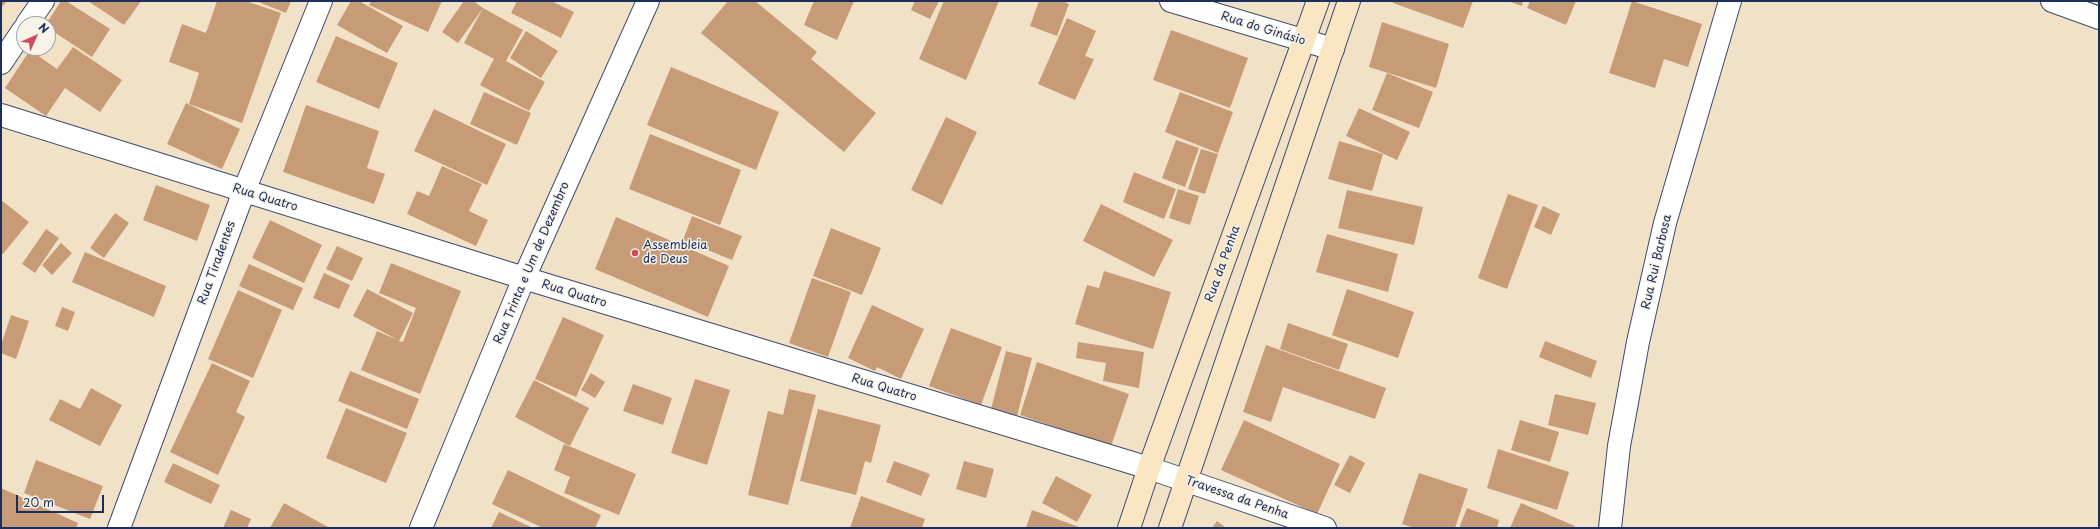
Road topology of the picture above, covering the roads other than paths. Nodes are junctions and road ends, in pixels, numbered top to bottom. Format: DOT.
graph roads {
  1 [pos="43,1"];
  2 [pos="321,1"];
  3 [pos="648,1"];
  4 [pos="1171,1"];
  5 [pos="1318,1"];
  6 [pos="1349,1"];
  7 [pos="1730,1"];
  8 [pos="2052,1"];
  9 [pos="33,16"];
  10 [pos="2099,18"];
  11 [pos="16,41"];
  12 [pos="1303,41"];
  13 [pos="1333,49"];
  14 [pos="1,63"];
  15 [pos="1,115"];
  16 [pos="244,191"];
  17 [pos="524,278"];
  18 [pos="1149,468"];
  19 [pos="1186,480"];
  20 [pos="119,528"];
  21 [pos="421,528"];
  22 [pos="1130,528"];
  23 [pos="1170,528"];
  24 [pos="1325,528"];
  25 [pos="1610,528"];
  1 -- 9 [label="street"];
  2 -- 16 [label="street, Rua Tiradentes"];
  3 -- 17 [label="street, Rua Trinta e Um de Dezembro"];
  4 -- 12 [label="street, Rua do Ginásio"];
  5 -- 12 [label="street, Rua da Penha"];
  6 -- 13 [label="street"];
  7 -- 25 [label="street, Rua Rui Barbosa"];
  8 -- 10 [label="street"];
  11 -- 14 [label="street"];
  12 -- 13 [label="street, Rua do Ginásio"];
  12 -- 18 [label="street, Rua da Penha"];
  13 -- 19 [label="street"];
  15 -- 16 [label="street, Rua Quatro"];
  16 -- 17 [label="street, Rua Quatro"];
  16 -- 20 [label="street, Rua Tiradentes"];
  17 -- 18 [label="street, Rua Quatro"];
  17 -- 21 [label="street, Rua Trinta e Um de Dezembro"];
  18 -- 19 [label="street, Travessa da Penha"];
  18 -- 22 [label="street, Rua da Penha"];
  19 -- 23 [label="street"];
  19 -- 24 [label="street, Travessa da Penha"];
}
